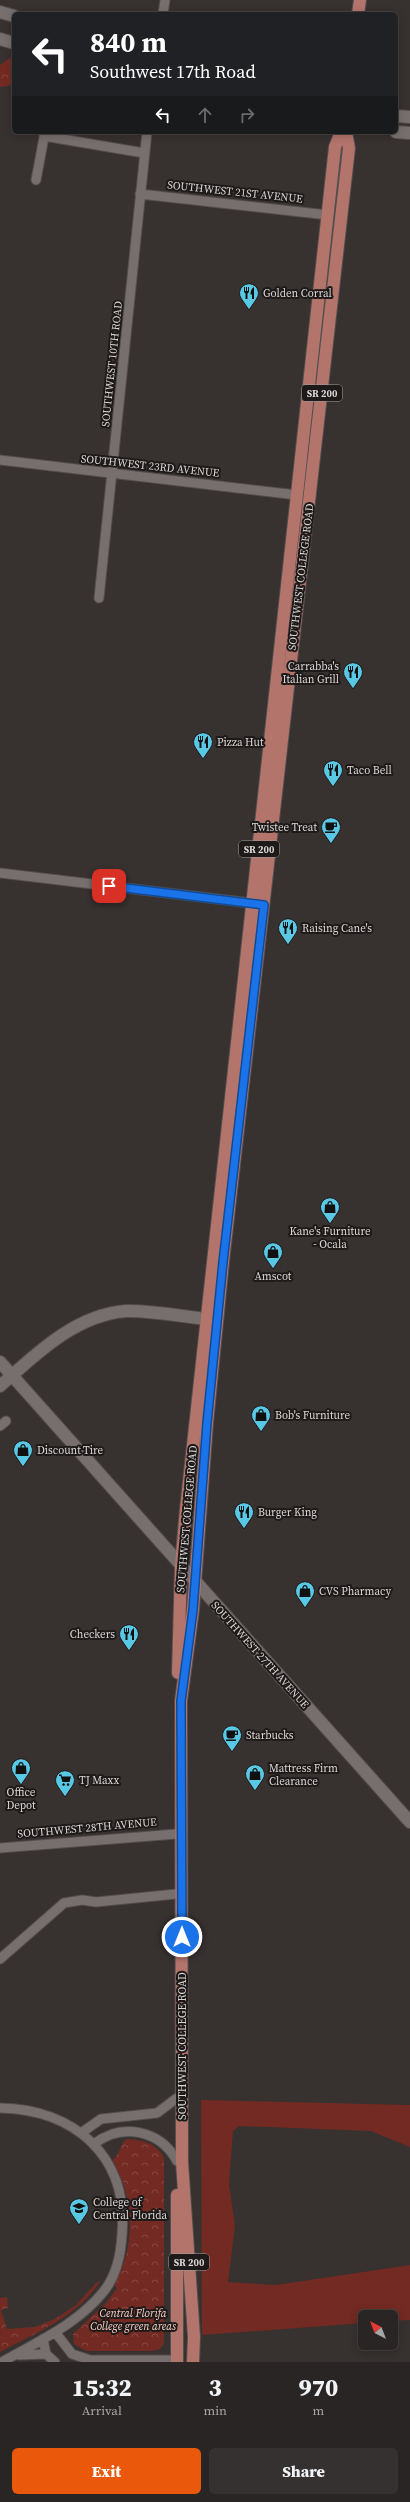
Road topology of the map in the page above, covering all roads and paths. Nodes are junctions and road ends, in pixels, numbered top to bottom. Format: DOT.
graph roads {
  1 [pos="165,0"];
  2 [pos="360,0"];
  3 [pos="0,12"];
  4 [pos="163,12"];
  5 [pos="358,12"];
  6 [pos="12,15"];
  7 [pos="0,39"];
  8 [pos="12,43"];
  9 [pos="398,116"];
  10 [pos="410,117"];
  11 [pos="398,132"];
  12 [pos="410,133"];
  13 [pos="44,134"];
  14 [pos="147,134"];
  15 [pos="340,134"];
  16 [pos="346,134"];
  17 [pos="144,153"];
  18 [pos="36,180"];
  19 [pos="140,194"];
  20 [pos="328,214"];
  21 [pos="0,460"];
  22 [pos="113,475"];
  23 [pos="298,495"];
  24 [pos="99,598"];
  25 [pos="0,873"];
  26 [pos="258,904"];
  27 [pos="212,1319"];
  28 [pos="0,1362"];
  29 [pos="12,1376"];
  30 [pos="0,1386"];
  31 [pos="181,1566"];
  32 [pos="195,1582"];
  33 [pos="410,1822"];
  34 [pos="176,1834"];
  35 [pos="0,1848"];
  36 [pos="176,1894"];
  37 [pos="0,1959"];
  38 [pos="177,2098"];
  39 [pos="0,2108"];
  40 [pos="81,2133"];
  41 [pos="94,2144"];
  42 [pos="177,2161"];
  43 [pos="55,2332"];
  44 [pos="43,2339"];
  45 [pos="46,2354"];
  46 [pos="13,2356"];
  47 [pos="90,2361"];
  48 [pos="177,2361"];
  49 [pos="2,2362"];
  50 [pos="55,2362"];
  51 [pos="194,2362"];
  1 -- 4 [label="street"];
  2 -- 5 [label="main road"];
  3 -- 6 [label="main road"];
  7 -- 8 [label="main road"];
  9 -- 10 [label="main road"];
  11 -- 12 [label="main road"];
  13 -- 17 [label="street"];
  13 -- 18 [label="street"];
  14 -- 17 [label="street, SOUTHWEST 10TH ROAD"];
  15 -- 20 [label="main road, SOUTHWEST COLLEGE ROAD / SR 200"];
  16 -- 26 [label="main road, SOUTHWEST COLLEGE ROAD / SR 200"];
  17 -- 19 [label="street, SOUTHWEST 10TH ROAD"];
  19 -- 20 [label="street, SOUTHWEST 21ST AVENUE"];
  19 -- 22 [label="street, SOUTHWEST 10TH ROAD"];
  20 -- 23 [label="main road, SOUTHWEST COLLEGE ROAD / SR 200"];
  21 -- 22 [label="street, SOUTHWEST 23RD AVENUE"];
  22 -- 23 [label="street, SOUTHWEST 23RD AVENUE"];
  22 -- 24 [label="street, SOUTHWEST 10TH ROAD"];
  23 -- 26 [label="main road, SOUTHWEST COLLEGE ROAD / SR 200"];
  25 -- 26 [label="street"];
  26 -- 27 [label="main road, SOUTHWEST COLLEGE ROAD / SR 200"];
  27 -- 29 [label="main road"];
  27 -- 31 [label="main road, SOUTHWEST COLLEGE ROAD / SR 200"];
  27 -- 32 [label="main road, SOUTHWEST COLLEGE ROAD / SR 200"];
  28 -- 29 [label="main road, SOUTHWEST 27TH AVENUE"];
  29 -- 30 [label="main road"];
  29 -- 31 [label="main road, SOUTHWEST 27TH AVENUE"];
  31 -- 32 [label="main road, SOUTHWEST 27TH AVENUE"];
  31 -- 34 [label="main road, SOUTHWEST COLLEGE ROAD / SR 200"];
  32 -- 33 [label="main road, SOUTHWEST 27TH AVENUE"];
  32 -- 51 [label="main road, SOUTHWEST COLLEGE ROAD / SR 200"];
  34 -- 35 [label="street, SOUTHWEST 28TH AVENUE"];
  34 -- 36 [label="main road, SOUTHWEST COLLEGE ROAD / SR 200"];
  36 -- 37 [label="street"];
  36 -- 38 [label="main road, SOUTHWEST COLLEGE ROAD / SR 200"];
  38 -- 40 [label="street"];
  38 -- 42 [label="main road, SOUTHWEST COLLEGE ROAD / SR 200"];
  39 -- 40 [label="street"];
  40 -- 41 [label="street"];
  41 -- 42 [label="street"];
  41 -- 43 [label="street"];
  42 -- 48 [label="main road, SOUTHWEST COLLEGE ROAD / SR 200"];
  43 -- 44 [label="street"];
  43 -- 47 [label="street"];
  44 -- 45 [label="street"];
  44 -- 46 [label="street"];
  45 -- 46 [label="street"];
  45 -- 50 [label="street"];
  46 -- 49 [label="street"];
  47 -- 48 [label="street"];
}
